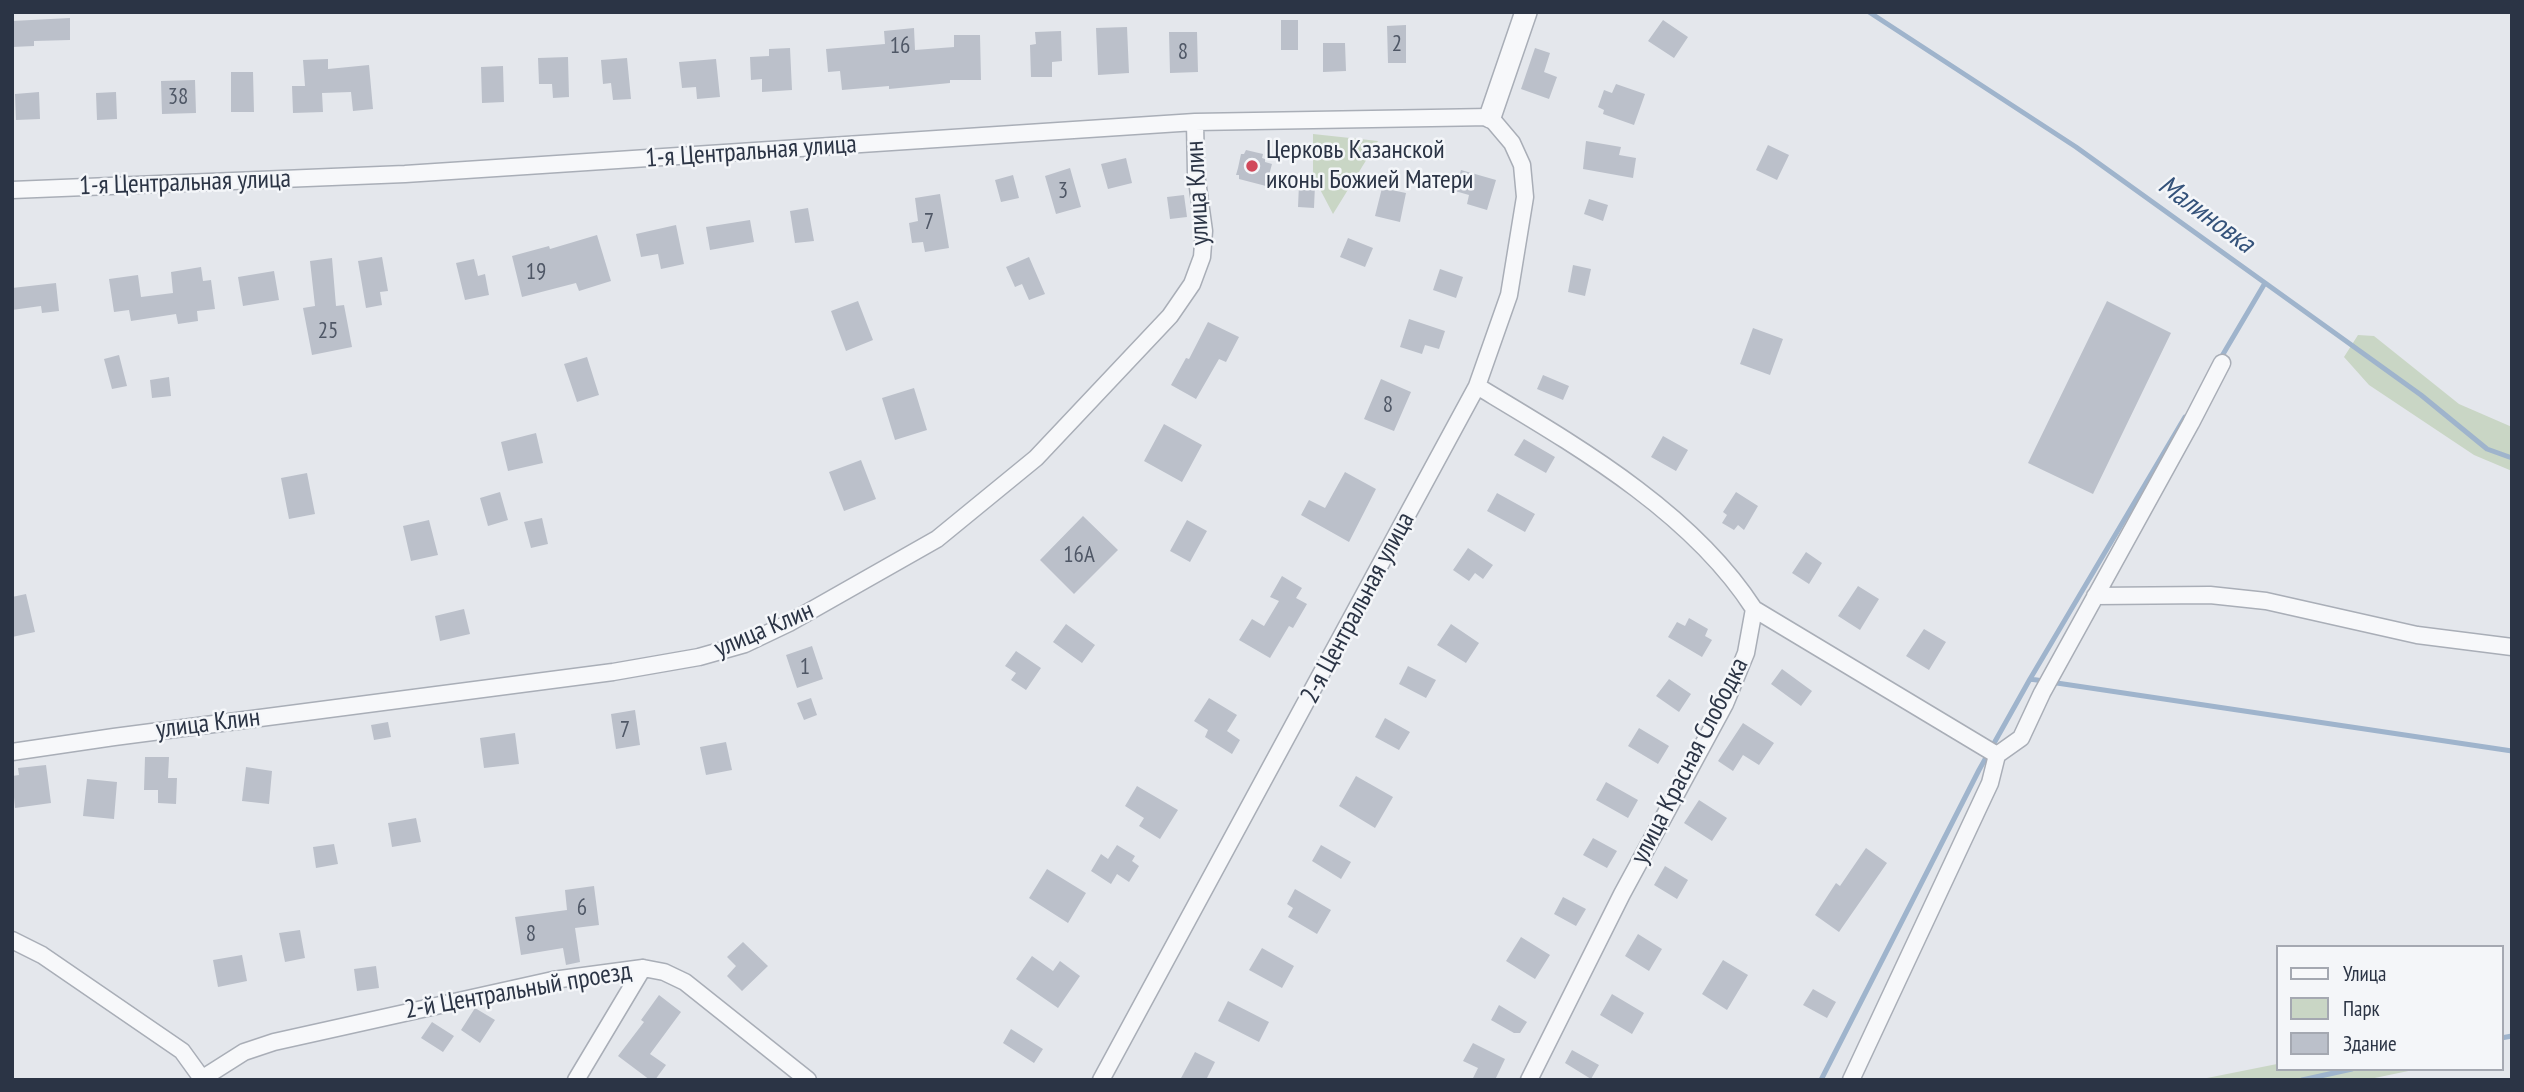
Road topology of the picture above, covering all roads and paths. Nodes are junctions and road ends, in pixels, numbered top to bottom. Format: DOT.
graph roads {
  1 [pos="1526,12"];
  2 [pos="1490,117"];
  3 [pos="1195,122"];
  4 [pos="12,190"];
  5 [pos="2222,363"];
  6 [pos="1477,386"];
  7 [pos="2095,596"];
  8 [pos="1754,609"];
  9 [pos="2512,646"];
  10 [pos="12,752"];
  11 [pos="1997,755"];
  12 [pos="13,944"];
  13 [pos="643,968"];
  14 [pos="203,1079"];
  15 [pos="576,1080"];
  16 [pos="808,1080"];
  17 [pos="1101,1080"];
  18 [pos="1529,1080"];
  19 [pos="1851,1080"];
  1 -- 2 [label="street"];
  2 -- 3 [label="street, 1-я Центральная улица"];
  2 -- 6 [label="street, 2-я Центральная улица"];
  3 -- 4 [label="street, 1-я Центральная улица"];
  3 -- 10 [label="street, улица Клин"];
  5 -- 7 [label="street"];
  6 -- 8 [label="street"];
  6 -- 17 [label="street, 2-я Центральная улица"];
  7 -- 9 [label="street"];
  7 -- 11 [label="street"];
  8 -- 11 [label="street"];
  8 -- 18 [label="street, улица Красная Слободка"];
  11 -- 19 [label="street"];
  12 -- 14 [label="street"];
  13 -- 14 [label="street, 2-й Центральный проезд"];
  13 -- 15 [label="street"];
  13 -- 16 [label="street, 2-й Центральный проезд"];
}
